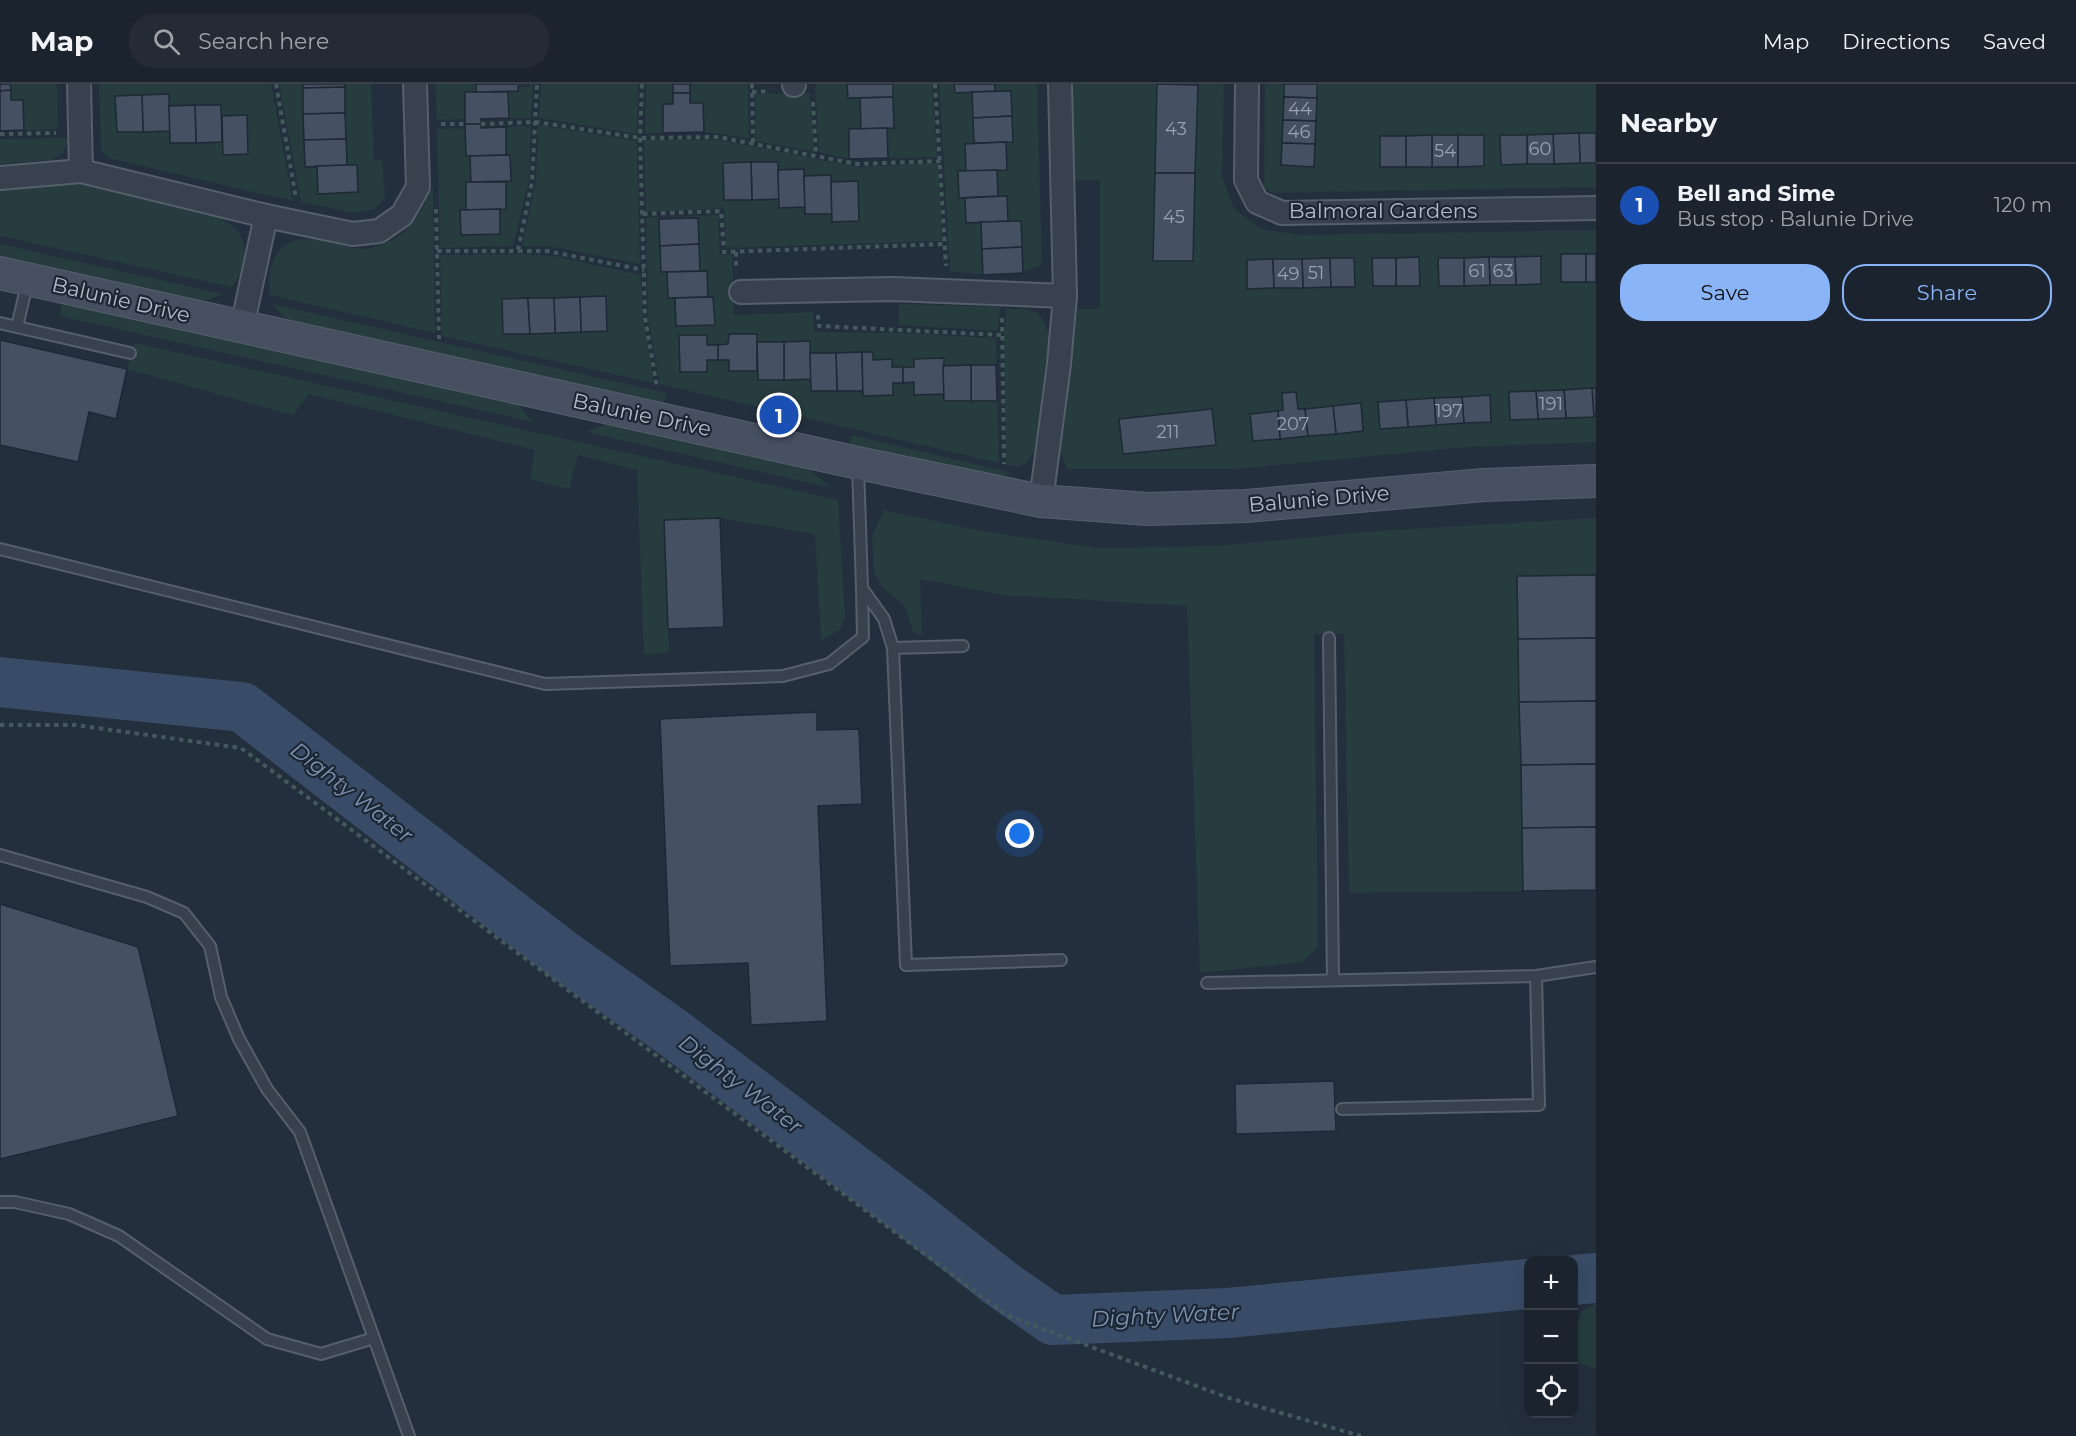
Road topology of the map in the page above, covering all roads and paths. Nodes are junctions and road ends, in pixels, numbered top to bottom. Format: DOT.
graph roads {
  1 [pos="79,84"];
  2 [pos="276,84"];
  3 [pos="415,84"];
  4 [pos="537,84"];
  5 [pos="642,84"];
  6 [pos="752,84"];
  7 [pos="935,84"];
  8 [pos="1060,84"];
  9 [pos="1247,84"];
  10 [pos="536,122"];
  11 [pos="481,124"];
  12 [pos="80,133"];
  13 [pos="0,134"];
  14 [pos="640,138"];
  15 [pos="753,142"];
  16 [pos="941,161"];
  17 [pos="81,171"];
  18 [pos="0,178"];
  19 [pos="436,205"];
  20 [pos="1596,208"];
  21 [pos="643,214"];
  22 [pos="266,216"];
  23 [pos="300,223"];
  24 [pos="945,244"];
  25 [pos="518,250"];
  26 [pos="437,251"];
  27 [pos="644,270"];
  28 [pos="14,276"];
  29 [pos="948,291"];
  30 [pos="741,292"];
  31 [pos="1004,294"];
  32 [pos="1065,296"];
  33 [pos="0,323"];
  34 [pos="17,327"];
  35 [pos="243,327"];
  36 [pos="439,339"];
  37 [pos="130,353"];
  38 [pos="657,387"];
  39 [pos="858,463"];
  40 [pos="1004,468"];
  41 [pos="1596,481"];
  42 [pos="1041,501"];
  43 [pos="0,549"];
  44 [pos="862,588"];
  45 [pos="1329,638"];
  46 [pos="963,646"];
  47 [pos="893,648"];
  48 [pos="0,725"];
  49 [pos="0,855"];
  50 [pos="1061,960"];
  51 [pos="1596,968"];
  52 [pos="1536,976"];
  53 [pos="1333,980"];
  54 [pos="1207,984"];
  55 [pos="1342,1110"];
  56 [pos="0,1202"];
  57 [pos="374,1338"];
  58 [pos="409,1436"];
  59 [pos="1361,1436"];
  1 -- 12 [label="street"];
  2 -- 23 [label="path"];
  3 -- 23 [label="street"];
  4 -- 10 [label="path"];
  5 -- 14 [label="path"];
  6 -- 15 [label="path"];
  7 -- 16 [label="path"];
  8 -- 32 [label="street"];
  9 -- 20 [label="street, Balmoral Gardens"];
  10 -- 11 [label="path"];
  10 -- 14 [label="path"];
  10 -- 25 [label="path"];
  12 -- 13 [label="path"];
  12 -- 17 [label="street"];
  14 -- 15 [label="path"];
  14 -- 21 [label="path"];
  15 -- 16 [label="path"];
  16 -- 24 [label="path"];
  17 -- 18 [label="street"];
  17 -- 22 [label="street"];
  19 -- 26 [label="path"];
  21 -- 24 [label="path"];
  21 -- 27 [label="path"];
  22 -- 23 [label="street"];
  22 -- 35 [label="street"];
  24 -- 29 [label="path"];
  25 -- 26 [label="path"];
  25 -- 27 [label="path"];
  26 -- 36 [label="path"];
  27 -- 38 [label="path"];
  28 -- 34 [label="lane"];
  28 -- 35 [label="street, Balunie Drive"];
  29 -- 30 [label="street"];
  29 -- 31 [label="street"];
  31 -- 32 [label="street"];
  31 -- 40 [label="path"];
  32 -- 42 [label="street"];
  33 -- 34 [label="lane"];
  34 -- 37 [label="lane"];
  35 -- 39 [label="street, Balunie Drive"];
  39 -- 42 [label="street, Balunie Drive"];
  39 -- 44 [label="lane"];
  41 -- 42 [label="street, Balunie Drive"];
  43 -- 44 [label="lane"];
  44 -- 47 [label="lane"];
  45 -- 53 [label="lane"];
  46 -- 47 [label="lane"];
  47 -- 50 [label="lane"];
  48 -- 59 [label="path"];
  49 -- 57 [label="lane"];
  51 -- 52 [label="lane"];
  52 -- 53 [label="lane"];
  52 -- 55 [label="lane"];
  53 -- 54 [label="lane"];
  56 -- 57 [label="lane"];
  57 -- 58 [label="lane"];
}
